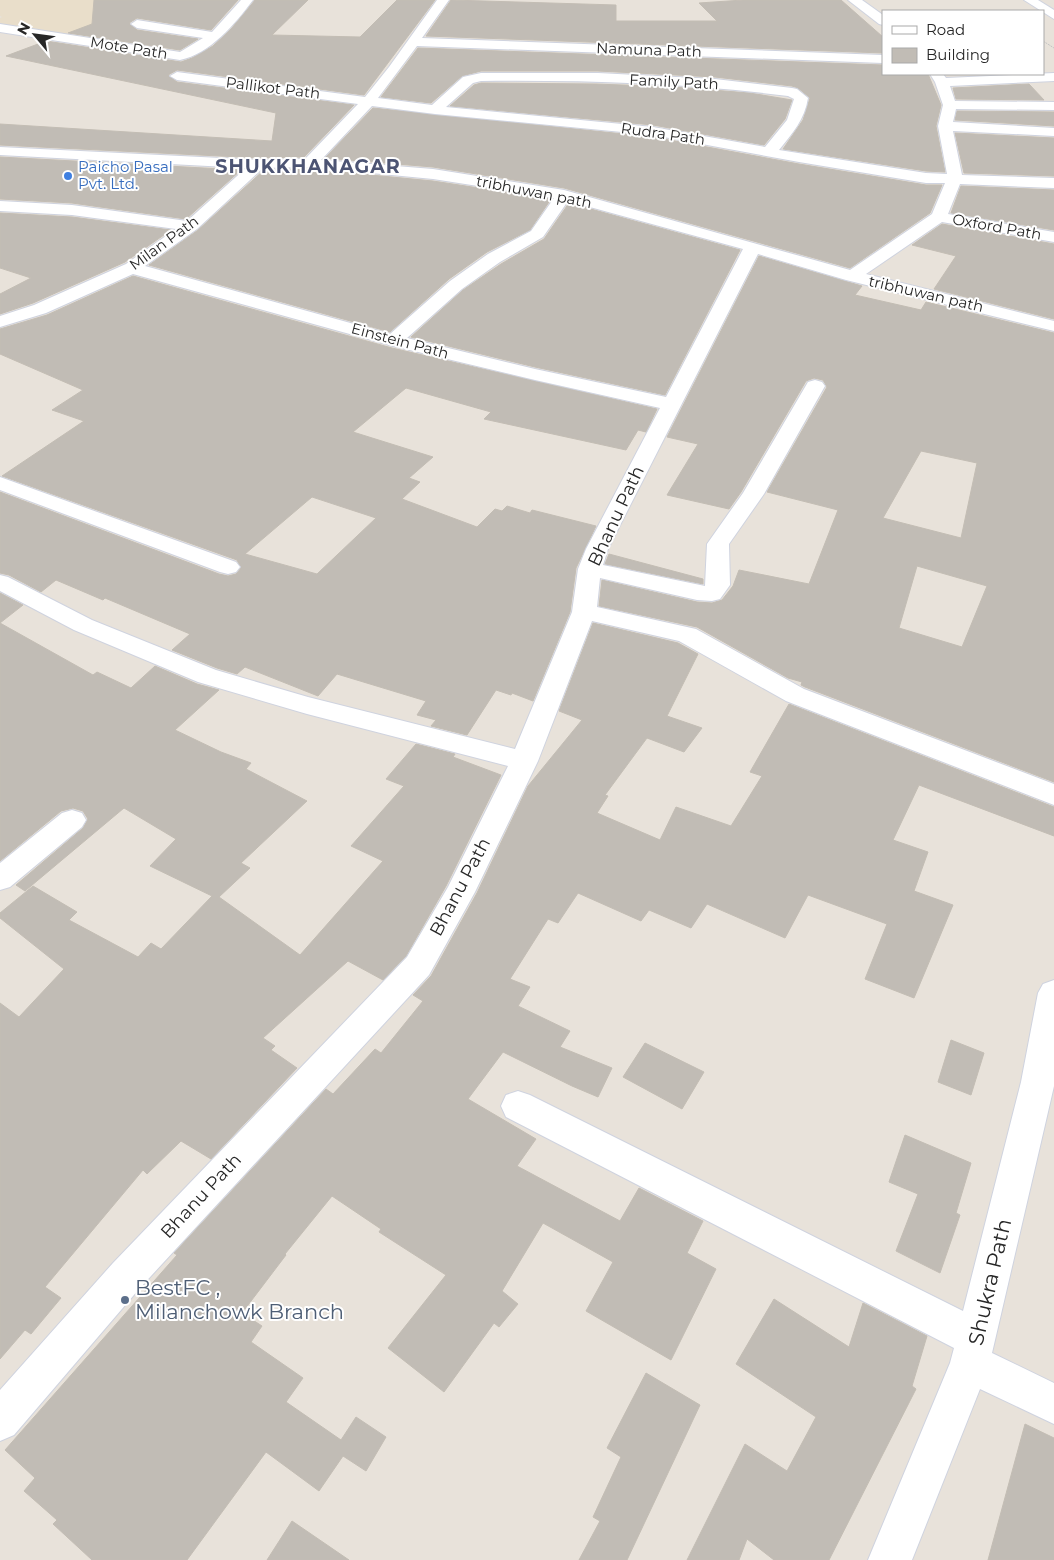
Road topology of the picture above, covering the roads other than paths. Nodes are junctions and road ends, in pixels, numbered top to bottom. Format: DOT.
graph roads {
  1 [pos="247,0"];
  2 [pos="443,0"];
  3 [pos="854,0"];
  4 [pos="1030,0"];
  5 [pos="1054,15"];
  6 [pos="882,20"];
  7 [pos="137,24"];
  8 [pos="0,28"];
  9 [pos="215,36"];
  10 [pos="416,42"];
  11 [pos="882,59"];
  12 [pos="177,76"];
  13 [pos="1054,77"];
  14 [pos="939,78"];
  15 [pos="369,101"];
  16 [pos="950,105"];
  17 [pos="1054,106"];
  18 [pos="435,110"];
  19 [pos="945,126"];
  20 [pos="1054,132"];
  21 [pos="0,151"];
  22 [pos="769,152"];
  23 [pos="309,163"];
  24 [pos="259,164"];
  25 [pos="955,177"];
  26 [pos="1054,183"];
  27 [pos="564,195"];
  28 [pos="0,206"];
  29 [pos="939,217"];
  30 [pos="191,226"];
  31 [pos="1054,237"];
  32 [pos="753,247"];
  33 [pos="132,268"];
  34 [pos="852,276"];
  35 [pos="0,322"];
  36 [pos="1054,326"];
  37 [pos="394,340"];
  38 [pos="815,386"];
  39 [pos="670,404"];
  40 [pos="0,483"];
  41 [pos="228,566"];
  42 [pos="590,569"];
  43 [pos="0,582"];
  44 [pos="584,612"];
  45 [pos="524,761"];
  46 [pos="1054,795"];
  47 [pos="72,820"];
  48 [pos="0,879"];
  49 [pos="1054,993"];
  50 [pos="1046,1084"];
  51 [pos="518,1106"];
  52 [pos="973,1350"];
  53 [pos="1054,1404"];
  54 [pos="0,1421"];
  55 [pos="890,1560"];
  1 -- 9 [label="street, Mote Path"];
  2 -- 10 [label="street"];
  3 -- 6 [label="street"];
  4 -- 5 [label="street"];
  7 -- 9 [label="street"];
  8 -- 9 [label="street, Mote Path"];
  10 -- 11 [label="street, Namuna Path"];
  10 -- 15 [label="street"];
  12 -- 15 [label="street, Pallikot Path"];
  13 -- 14 [label="street"];
  14 -- 16 [label="street"];
  15 -- 18 [label="street, Rudra Path"];
  15 -- 23 [label="street"];
  16 -- 17 [label="street"];
  16 -- 19 [label="street"];
  18 -- 22 [label="street, Rudra Path"];
  18 -- 22 [label="street, Family Path"];
  19 -- 20 [label="street"];
  19 -- 25 [label="street"];
  21 -- 24 [label="street, tribhuwan path"];
  22 -- 25 [label="street, Rudra Path"];
  23 -- 24 [label="street, tribhuwan path"];
  23 -- 27 [label="street, tribhuwan path"];
  24 -- 30 [label="street, Milan Path"];
  25 -- 26 [label="street, Rudra Path"];
  25 -- 29 [label="street"];
  27 -- 32 [label="street, tribhuwan path"];
  27 -- 37 [label="street"];
  28 -- 30 [label="street"];
  29 -- 31 [label="street, Oxford Path"];
  29 -- 34 [label="street"];
  30 -- 33 [label="street, Milan Path"];
  32 -- 34 [label="street, tribhuwan path"];
  32 -- 39 [label="street, Bhanu Path"];
  33 -- 35 [label="street, Milan Path"];
  33 -- 37 [label="street, Einstein Path"];
  34 -- 36 [label="street, tribhuwan path"];
  37 -- 39 [label="street, Einstein Path"];
  38 -- 42 [label="street"];
  39 -- 42 [label="street, Bhanu Path"];
  40 -- 41 [label="street"];
  42 -- 44 [label="street, Bhanu Path"];
  43 -- 45 [label="street"];
  44 -- 45 [label="street, Bhanu Path"];
  44 -- 46 [label="street"];
  45 -- 54 [label="street, Bhanu Path"];
  47 -- 48 [label="street"];
  49 -- 50 [label="street, Shukra Path"];
  50 -- 52 [label="street, Shukra Path"];
  51 -- 52 [label="street"];
  52 -- 53 [label="street"];
  52 -- 55 [label="street, Shukra Path"];
}
